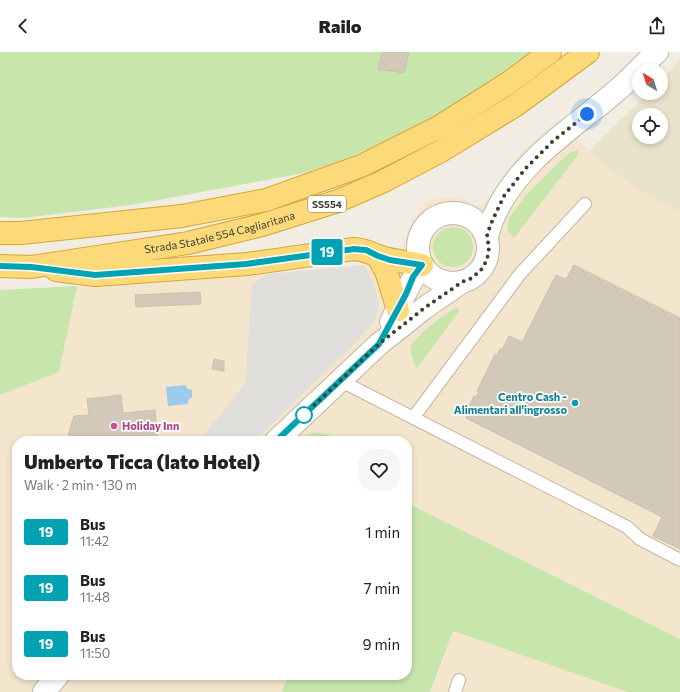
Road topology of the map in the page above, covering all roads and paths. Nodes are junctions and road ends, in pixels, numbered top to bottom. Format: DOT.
graph roads {
  1 [pos="550,52"];
  2 [pos="588,52"];
  3 [pos="657,52"];
  4 [pos="585,204"];
  5 [pos="0,233"];
  6 [pos="487,236"];
  7 [pos="378,256"];
  8 [pos="422,265"];
  9 [pos="0,266"];
  10 [pos="31,267"];
  11 [pos="462,282"];
  12 [pos="398,310"];
  13 [pos="379,344"];
  14 [pos="341,381"];
  15 [pos="413,418"];
  16 [pos="281,436"];
  17 [pos="680,560"];
  18 [pos="54,680"];
  19 [pos="459,680"];
  20 [pos="44,692"];
  21 [pos="455,692"];
  1 -- 5 [label="highway, Strada Statale 554 Cagliaritana / SS554"];
  2 -- 10 [label="highway, Strada Statale 554 Cagliaritana / SS554"];
  3 -- 6 [label="street"];
  4 -- 15 [label="lane"];
  6 -- 8 [label="street"];
  6 -- 11 [label="street"];
  7 -- 8 [label="highway"];
  7 -- 10 [label="highway"];
  7 -- 12 [label="highway"];
  8 -- 11 [label="street"];
  8 -- 12 [label="street"];
  9 -- 10 [label="highway, Strada Statale 554 Cagliaritana / SS554"];
  11 -- 13 [label="street"];
  12 -- 13 [label="street"];
  13 -- 14 [label="street"];
  14 -- 15 [label="lane"];
  14 -- 16 [label="street"];
  15 -- 17 [label="lane"];
  18 -- 20 [label="street"];
  19 -- 21 [label="lane"];
}
